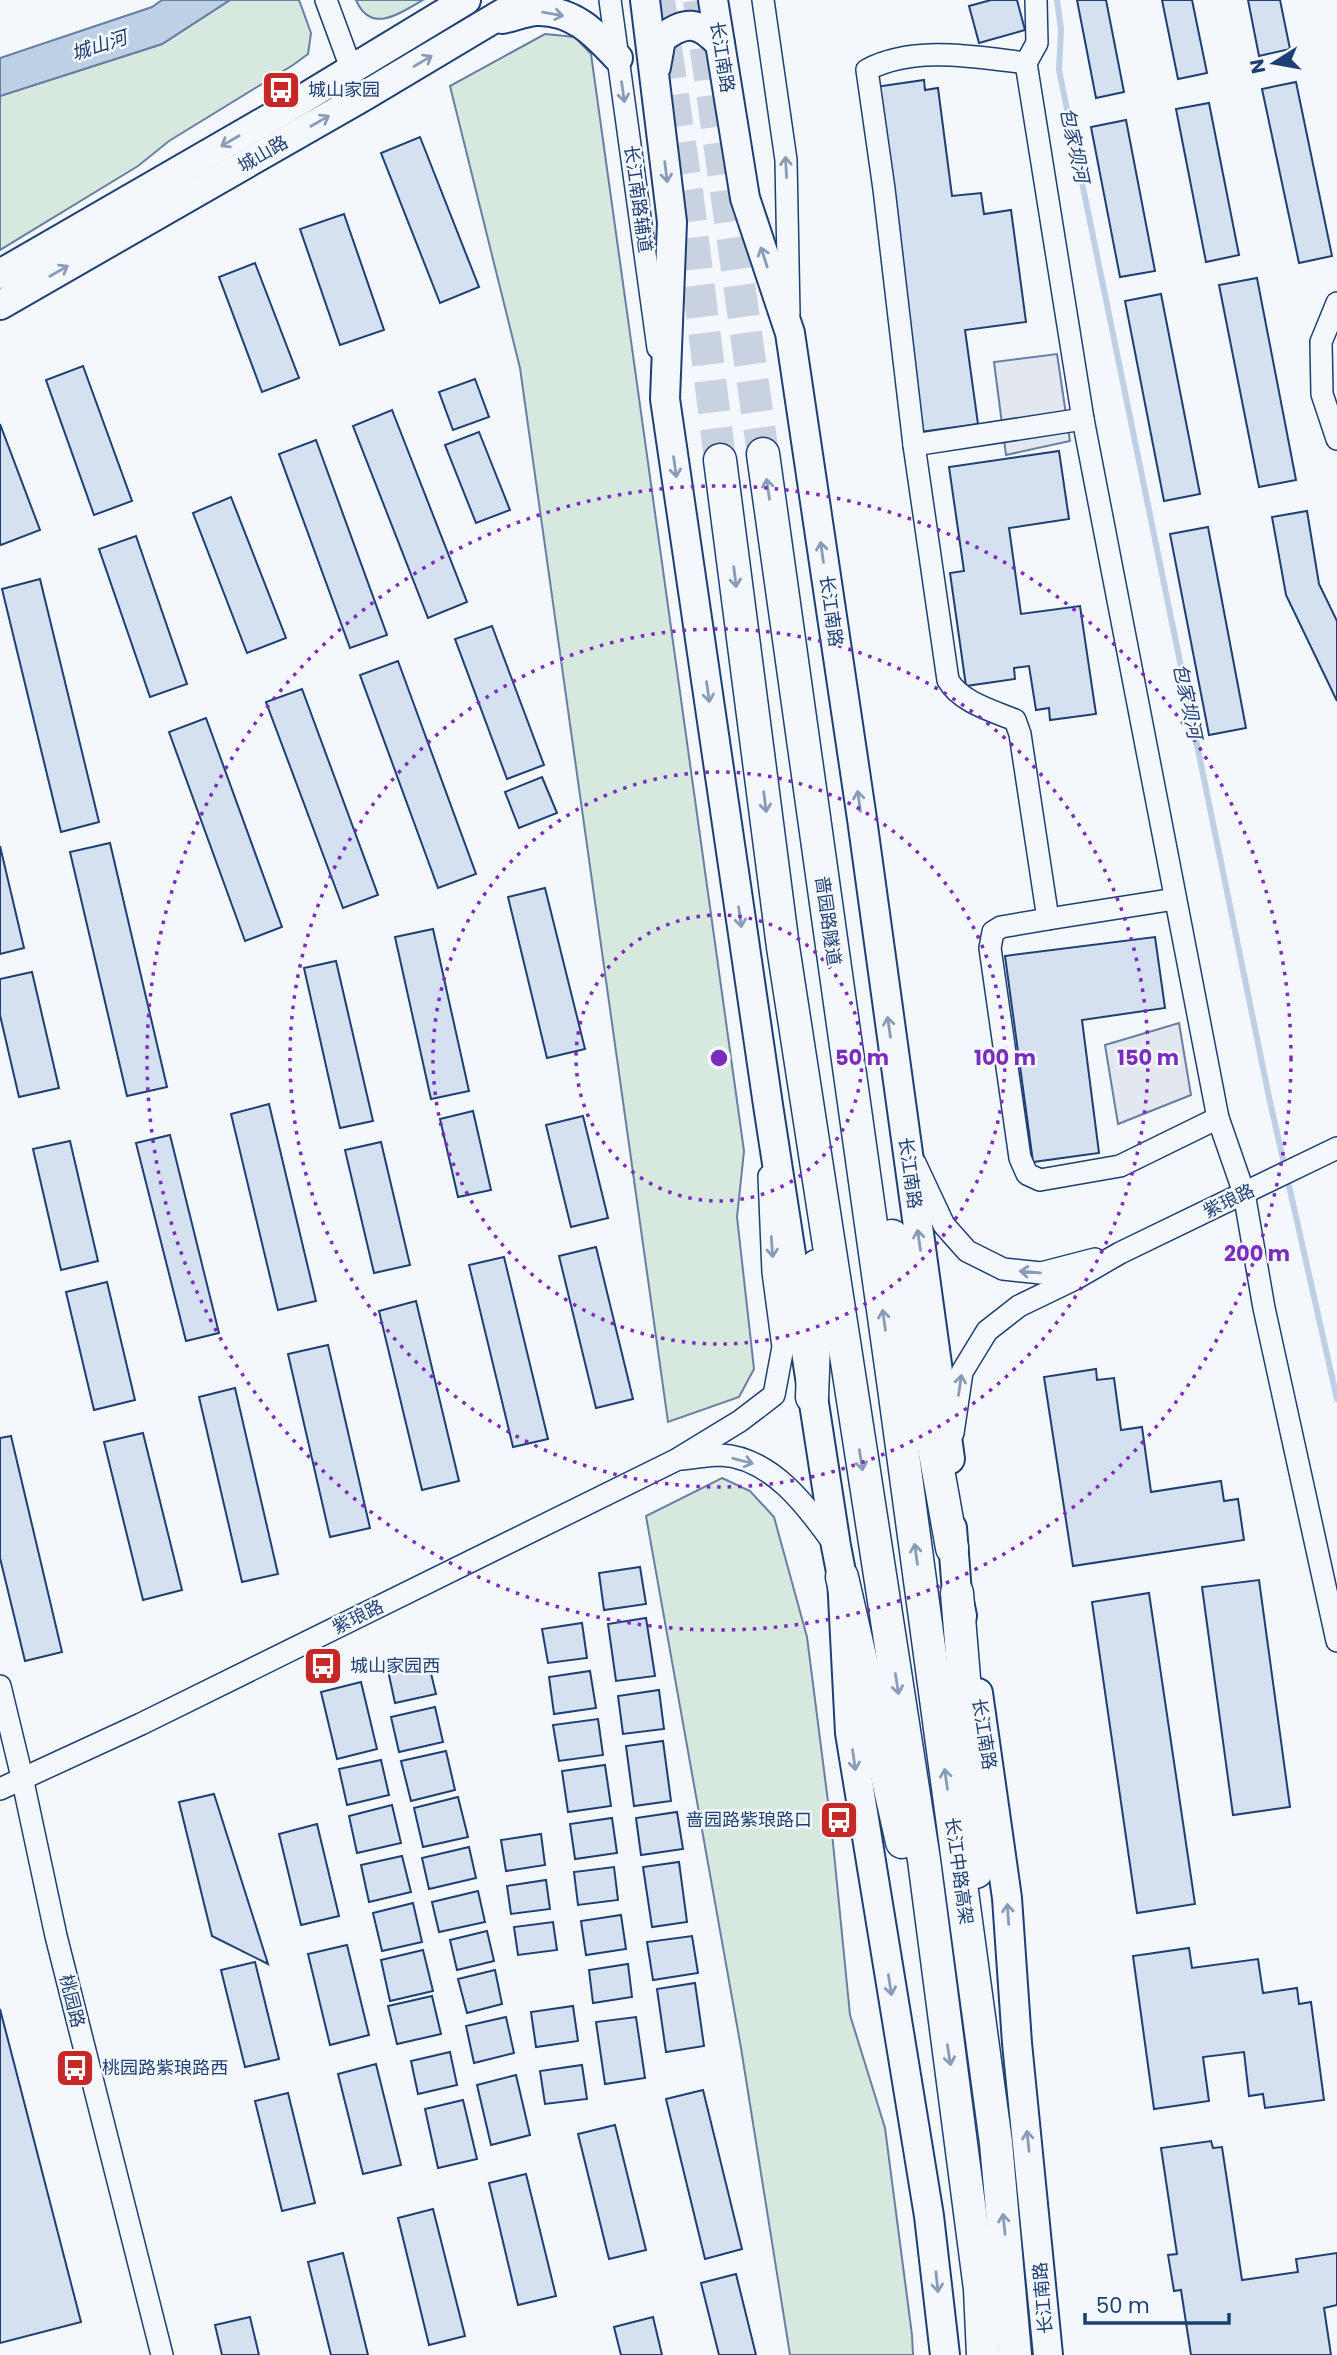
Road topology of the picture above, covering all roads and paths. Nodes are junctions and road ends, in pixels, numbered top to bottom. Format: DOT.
graph roads {
  1 [pos="326,0"];
  2 [pos="466,0"];
  3 [pos="525,0"];
  4 [pos="610,0"];
  5 [pos="645,0"];
  6 [pos="713,0"];
  7 [pos="763,0"];
  8 [pos="1036,0"];
  9 [pos="486,23"];
  10 [pos="720,44"];
  11 [pos="618,58"];
  12 [pos="1026,63"];
  13 [pos="351,68"];
  14 [pos="655,79"];
  15 [pos="0,274"];
  16 [pos="1337,303"];
  17 [pos="0,305"];
  18 [pos="790,333"];
  19 [pos="665,399"];
  20 [pos="1083,419"];
  21 [pos="1337,439"];
  22 [pos="914,445"];
  23 [pos="763,454"];
  24 [pos="720,460"];
  25 [pos="791,654"];
  26 [pos="1175,899"];
  27 [pos="1048,919"];
  28 [pos="783,947"];
  29 [pos="768,1105"];
  30 [pos="1217,1118"];
  31 [pos="906,1143"];
  32 [pos="1337,1148"];
  33 [pos="1244,1193"];
  34 [pos="1121,1253"];
  35 [pos="894,1388"];
  36 [pos="812,1397"];
  37 [pos="950,1453"];
  38 [pos="676,1460"];
  39 [pos="836,1546"];
  40 [pos="952,1548"];
  41 [pos="842,1577"];
  42 [pos="957,1593"];
  43 [pos="1337,1641"];
  44 [pos="0,1686"];
  45 [pos="22,1777"];
  46 [pos="0,1788"];
  47 [pos="976,2003"];
  48 [pos="943,2017"];
  49 [pos="162,2355"];
  50 [pos="945,2355"];
  51 [pos="983,2355"];
  52 [pos="1015,2355"];
  53 [pos="1048,2355"];
  1 -- 13 [label="street"];
  2 -- 13 [label="main road, 城山路"];
  3 -- 9 [label="main road, 城山路"];
  4 -- 11 [label="street, 长江南路辅道"];
  5 -- 14 [label="main road"];
  6 -- 10 [label="main road, 长江南路"];
  18 -- 7 [label="street, one-way"];
  8 -- 12 [label="street"];
  9 -- 11 [label="main road, one-way"];
  17 -- 9 [label="main road, 城山路, one-way"];
  10 -- 14 [label="main road"];
  18 -- 10 [label="main road, 长江南路, one-way"];
  11 -- 19 [label="street, 长江南路辅道, one-way"];
  12 -- 20 [label="street"];
  12 -- 22 [label="street"];
  13 -- 15 [label="main road, 城山路, one-way"];
  14 -- 19 [label="main road, one-way"];
  16 -- 21 [label="street"];
  31 -- 18 [label="main road, 长江南路, one-way"];
  19 -- 29 [label="main road, one-way"];
  20 -- 22 [label="street"];
  20 -- 26 [label="street"];
  22 -- 27 [label="street"];
  25 -- 23 [label="highway, 啬园路隧道, one-way"];
  24 -- 28 [label="highway, one-way"];
  35 -- 25 [label="highway, 啬园路隧道, one-way"];
  25 -- 40 [label="highway"];
  26 -- 27 [label="street"];
  26 -- 30 [label="street"];
  27 -- 30 [label="street"];
  28 -- 36 [label="highway"];
  28 -- 48 [label="highway, 长江中路高架, one-way"];
  29 -- 36 [label="main road"];
  29 -- 38 [label="street, one-way"];
  30 -- 33 [label="street"];
  34 -- 31 [label="street, one-way"];
  37 -- 31 [label="main road, 长江南路, one-way"];
  32 -- 33 [label="street, 紫琅路"];
  33 -- 34 [label="street, 紫琅路"];
  33 -- 43 [label="street"];
  37 -- 34 [label="street, one-way"];
  47 -- 35 [label="highway, 长江中路高架, one-way"];
  36 -- 39 [label="main road"];
  37 -- 40 [label="main road, 长江南路"];
  38 -- 39 [label="street, one-way"];
  38 -- 45 [label="street, 紫琅路"];
  39 -- 41 [label="main road"];
  40 -- 42 [label="main road, 长江南路"];
  41 -- 48 [label="highway"];
  41 -- 50 [label="main road, one-way"];
  42 -- 47 [label="highway"];
  53 -- 42 [label="main road, 长江南路, one-way"];
  44 -- 45 [label="street, 桃园路"];
  45 -- 46 [label="street, 紫琅路"];
  45 -- 49 [label="street, 桃园路"];
  52 -- 47 [label="highway, 长江中路高架, one-way"];
  48 -- 51 [label="highway, 长江中路高架, one-way"];
}
